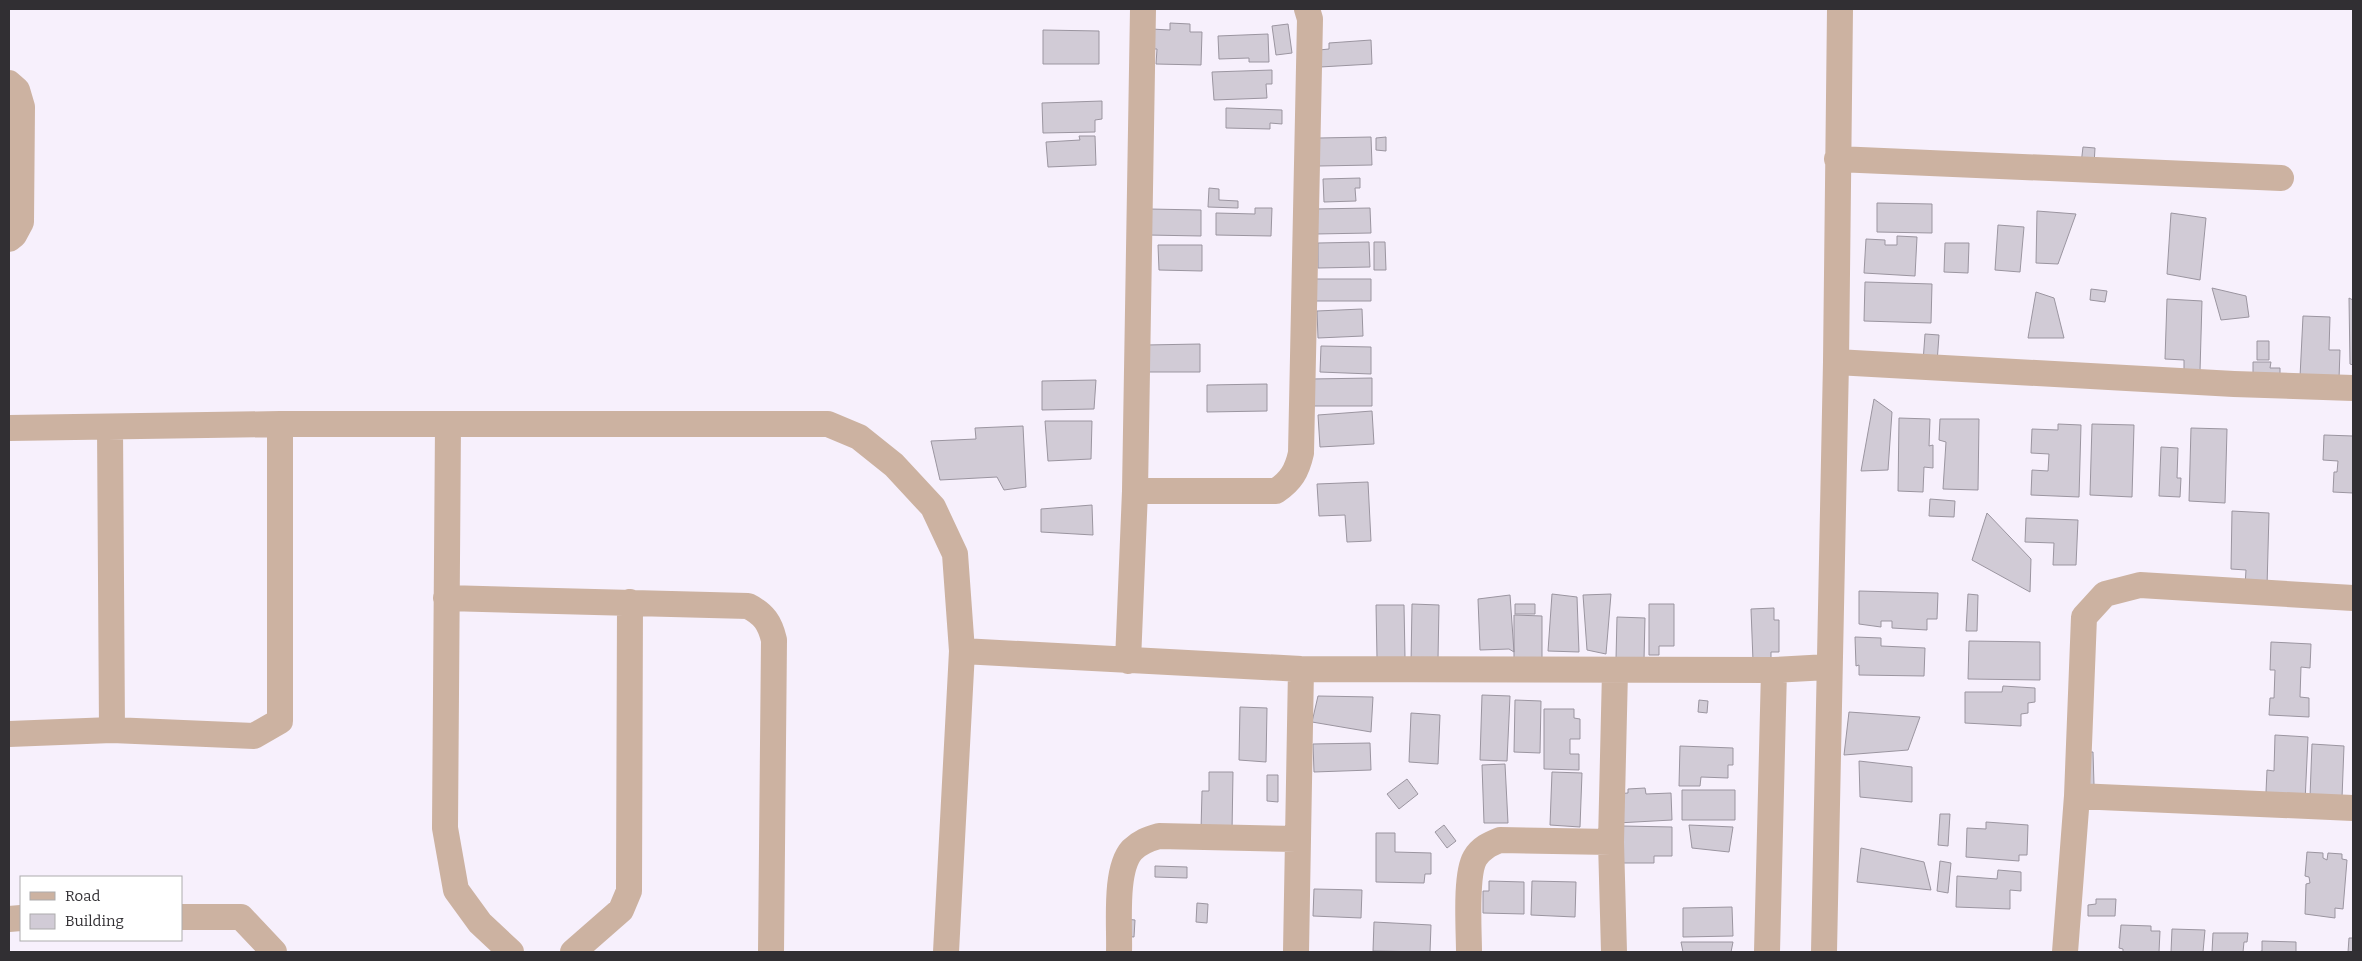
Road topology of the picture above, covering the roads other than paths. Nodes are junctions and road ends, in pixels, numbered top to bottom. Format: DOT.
graph roads {
  1 [pos="1143,9"];
  2 [pos="1306,9"];
  3 [pos="1840,9"];
  4 [pos="9,83"];
  5 [pos="1837,159"];
  6 [pos="2281,178"];
  7 [pos="9,239"];
  8 [pos="1836,362"];
  9 [pos="2353,388"];
  10 [pos="280,424"];
  11 [pos="448,424"];
  12 [pos="110,427"];
  13 [pos="9,428"];
  14 [pos="1135,491"];
  15 [pos="446,598"];
  16 [pos="2353,598"];
  17 [pos="630,602"];
  18 [pos="962,651"];
  19 [pos="1128,661"];
  20 [pos="1828,667"];
  21 [pos="1301,670"];
  22 [pos="1615,670"];
  23 [pos="1774,670"];
  24 [pos="112,730"];
  25 [pos="9,734"];
  26 [pos="2077,796"];
  27 [pos="2353,808"];
  28 [pos="1296,839"];
  29 [pos="1611,842"];
  30 [pos="182,917"];
  31 [pos="274,952"];
  32 [pos="511,952"];
  33 [pos="573,952"];
  34 [pos="771,952"];
  35 [pos="946,952"];
  36 [pos="1120,952"];
  37 [pos="1296,952"];
  38 [pos="1469,952"];
  39 [pos="1614,952"];
  40 [pos="1767,952"];
  41 [pos="1824,952"];
  42 [pos="2065,952"];
  1 -- 14 [label="street"];
  2 -- 14 [label="street"];
  3 -- 5 [label="street"];
  4 -- 7 [label="street"];
  5 -- 6 [label="street"];
  5 -- 8 [label="street"];
  8 -- 9 [label="street"];
  8 -- 20 [label="street"];
  10 -- 11 [label="street"];
  10 -- 12 [label="street"];
  10 -- 24 [label="street"];
  11 -- 15 [label="street"];
  11 -- 18 [label="street"];
  12 -- 13 [label="street"];
  12 -- 24 [label="street"];
  14 -- 19 [label="street"];
  15 -- 17 [label="street"];
  15 -- 32 [label="street"];
  16 -- 26 [label="street"];
  17 -- 33 [label="street"];
  17 -- 34 [label="street"];
  18 -- 19 [label="street"];
  18 -- 35 [label="street"];
  19 -- 21 [label="street"];
  20 -- 23 [label="street"];
  20 -- 41 [label="street"];
  21 -- 22 [label="street"];
  21 -- 28 [label="street"];
  22 -- 23 [label="street"];
  22 -- 29 [label="street"];
  23 -- 40 [label="street"];
  24 -- 25 [label="street"];
  26 -- 27 [label="street"];
  26 -- 42 [label="street"];
  28 -- 36 [label="street"];
  28 -- 37 [label="street"];
  29 -- 38 [label="street"];
  29 -- 39 [label="street"];
  30 -- 31 [label="street"];
}
